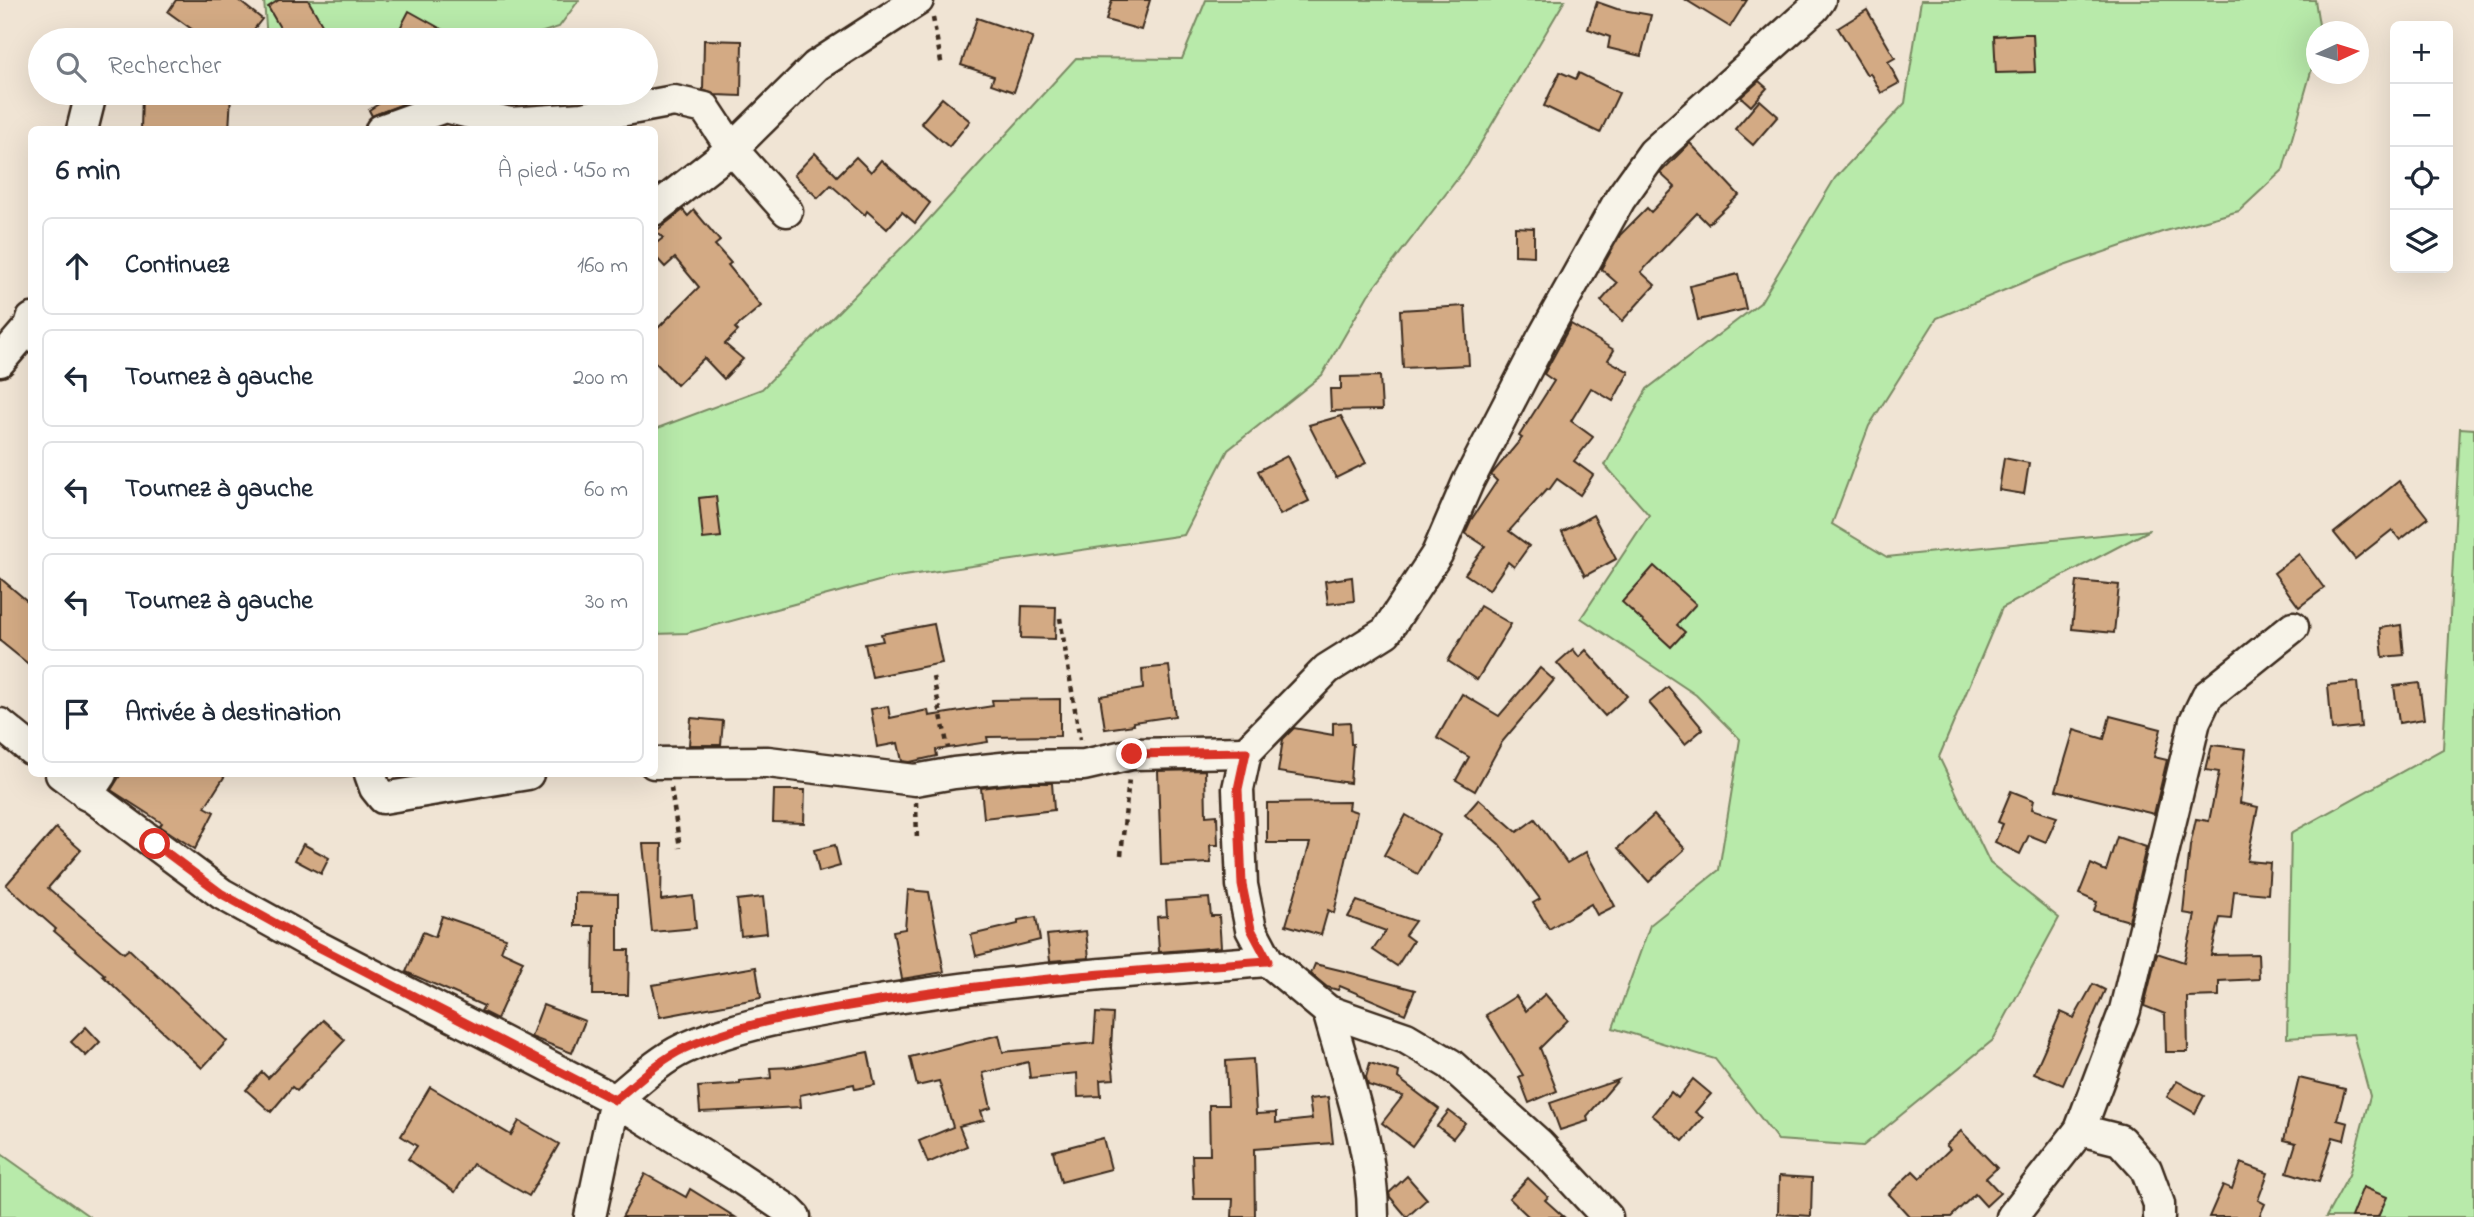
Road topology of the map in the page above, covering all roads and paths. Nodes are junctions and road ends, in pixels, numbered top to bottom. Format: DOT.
graph roads {
  1 [pos="1819,0"];
  2 [pos="924,5"];
  3 [pos="942,67"];
  4 [pos="658,104"];
  5 [pos="652,105"];
  6 [pos="392,126"];
  7 [pos="732,149"];
  8 [pos="658,207"];
  9 [pos="787,211"];
  10 [pos="28,328"];
  11 [pos="0,361"];
  12 [pos="1060,618"];
  13 [pos="2293,627"];
  14 [pos="933,677"];
  15 [pos="0,724"];
  16 [pos="28,747"];
  17 [pos="1246,752"];
  18 [pos="1132,754"];
  19 [pos="661,763"];
  20 [pos="1084,765"];
  21 [pos="954,773"];
  22 [pos="71,777"];
  23 [pos="371,777"];
  24 [pos="510,777"];
  25 [pos="915,780"];
  26 [pos="94,784"];
  27 [pos="917,842"];
  28 [pos="680,848"];
  29 [pos="1121,855"];
  30 [pos="1268,961"];
  31 [pos="1328,1011"];
  32 [pos="615,1100"];
  33 [pos="2080,1130"];
  34 [pos="590,1217"];
  35 [pos="795,1217"];
  36 [pos="1373,1217"];
  37 [pos="1607,1217"];
  38 [pos="2012,1217"];
  39 [pos="2159,1217"];
  1 -- 17 [label="street"];
  2 -- 3 [label="path"];
  2 -- 7 [label="street"];
  4 -- 7 [label="street"];
  5 -- 6 [label="street"];
  7 -- 8 [label="street"];
  7 -- 9 [label="street"];
  10 -- 11 [label="street"];
  12 -- 20 [label="path"];
  13 -- 33 [label="street"];
  14 -- 21 [label="path"];
  15 -- 16 [label="street"];
  17 -- 18 [label="street"];
  17 -- 30 [label="street"];
  18 -- 20 [label="street"];
  18 -- 29 [label="path"];
  19 -- 25 [label="street"];
  19 -- 28 [label="path"];
  20 -- 21 [label="street"];
  21 -- 25 [label="street"];
  22 -- 26 [label="street"];
  23 -- 24 [label="street"];
  25 -- 27 [label="path"];
  26 -- 32 [label="street"];
  30 -- 31 [label="street"];
  30 -- 32 [label="street"];
  31 -- 36 [label="street"];
  31 -- 37 [label="street"];
  32 -- 34 [label="street"];
  32 -- 35 [label="street"];
  33 -- 38 [label="street"];
  33 -- 39 [label="street"];
}
